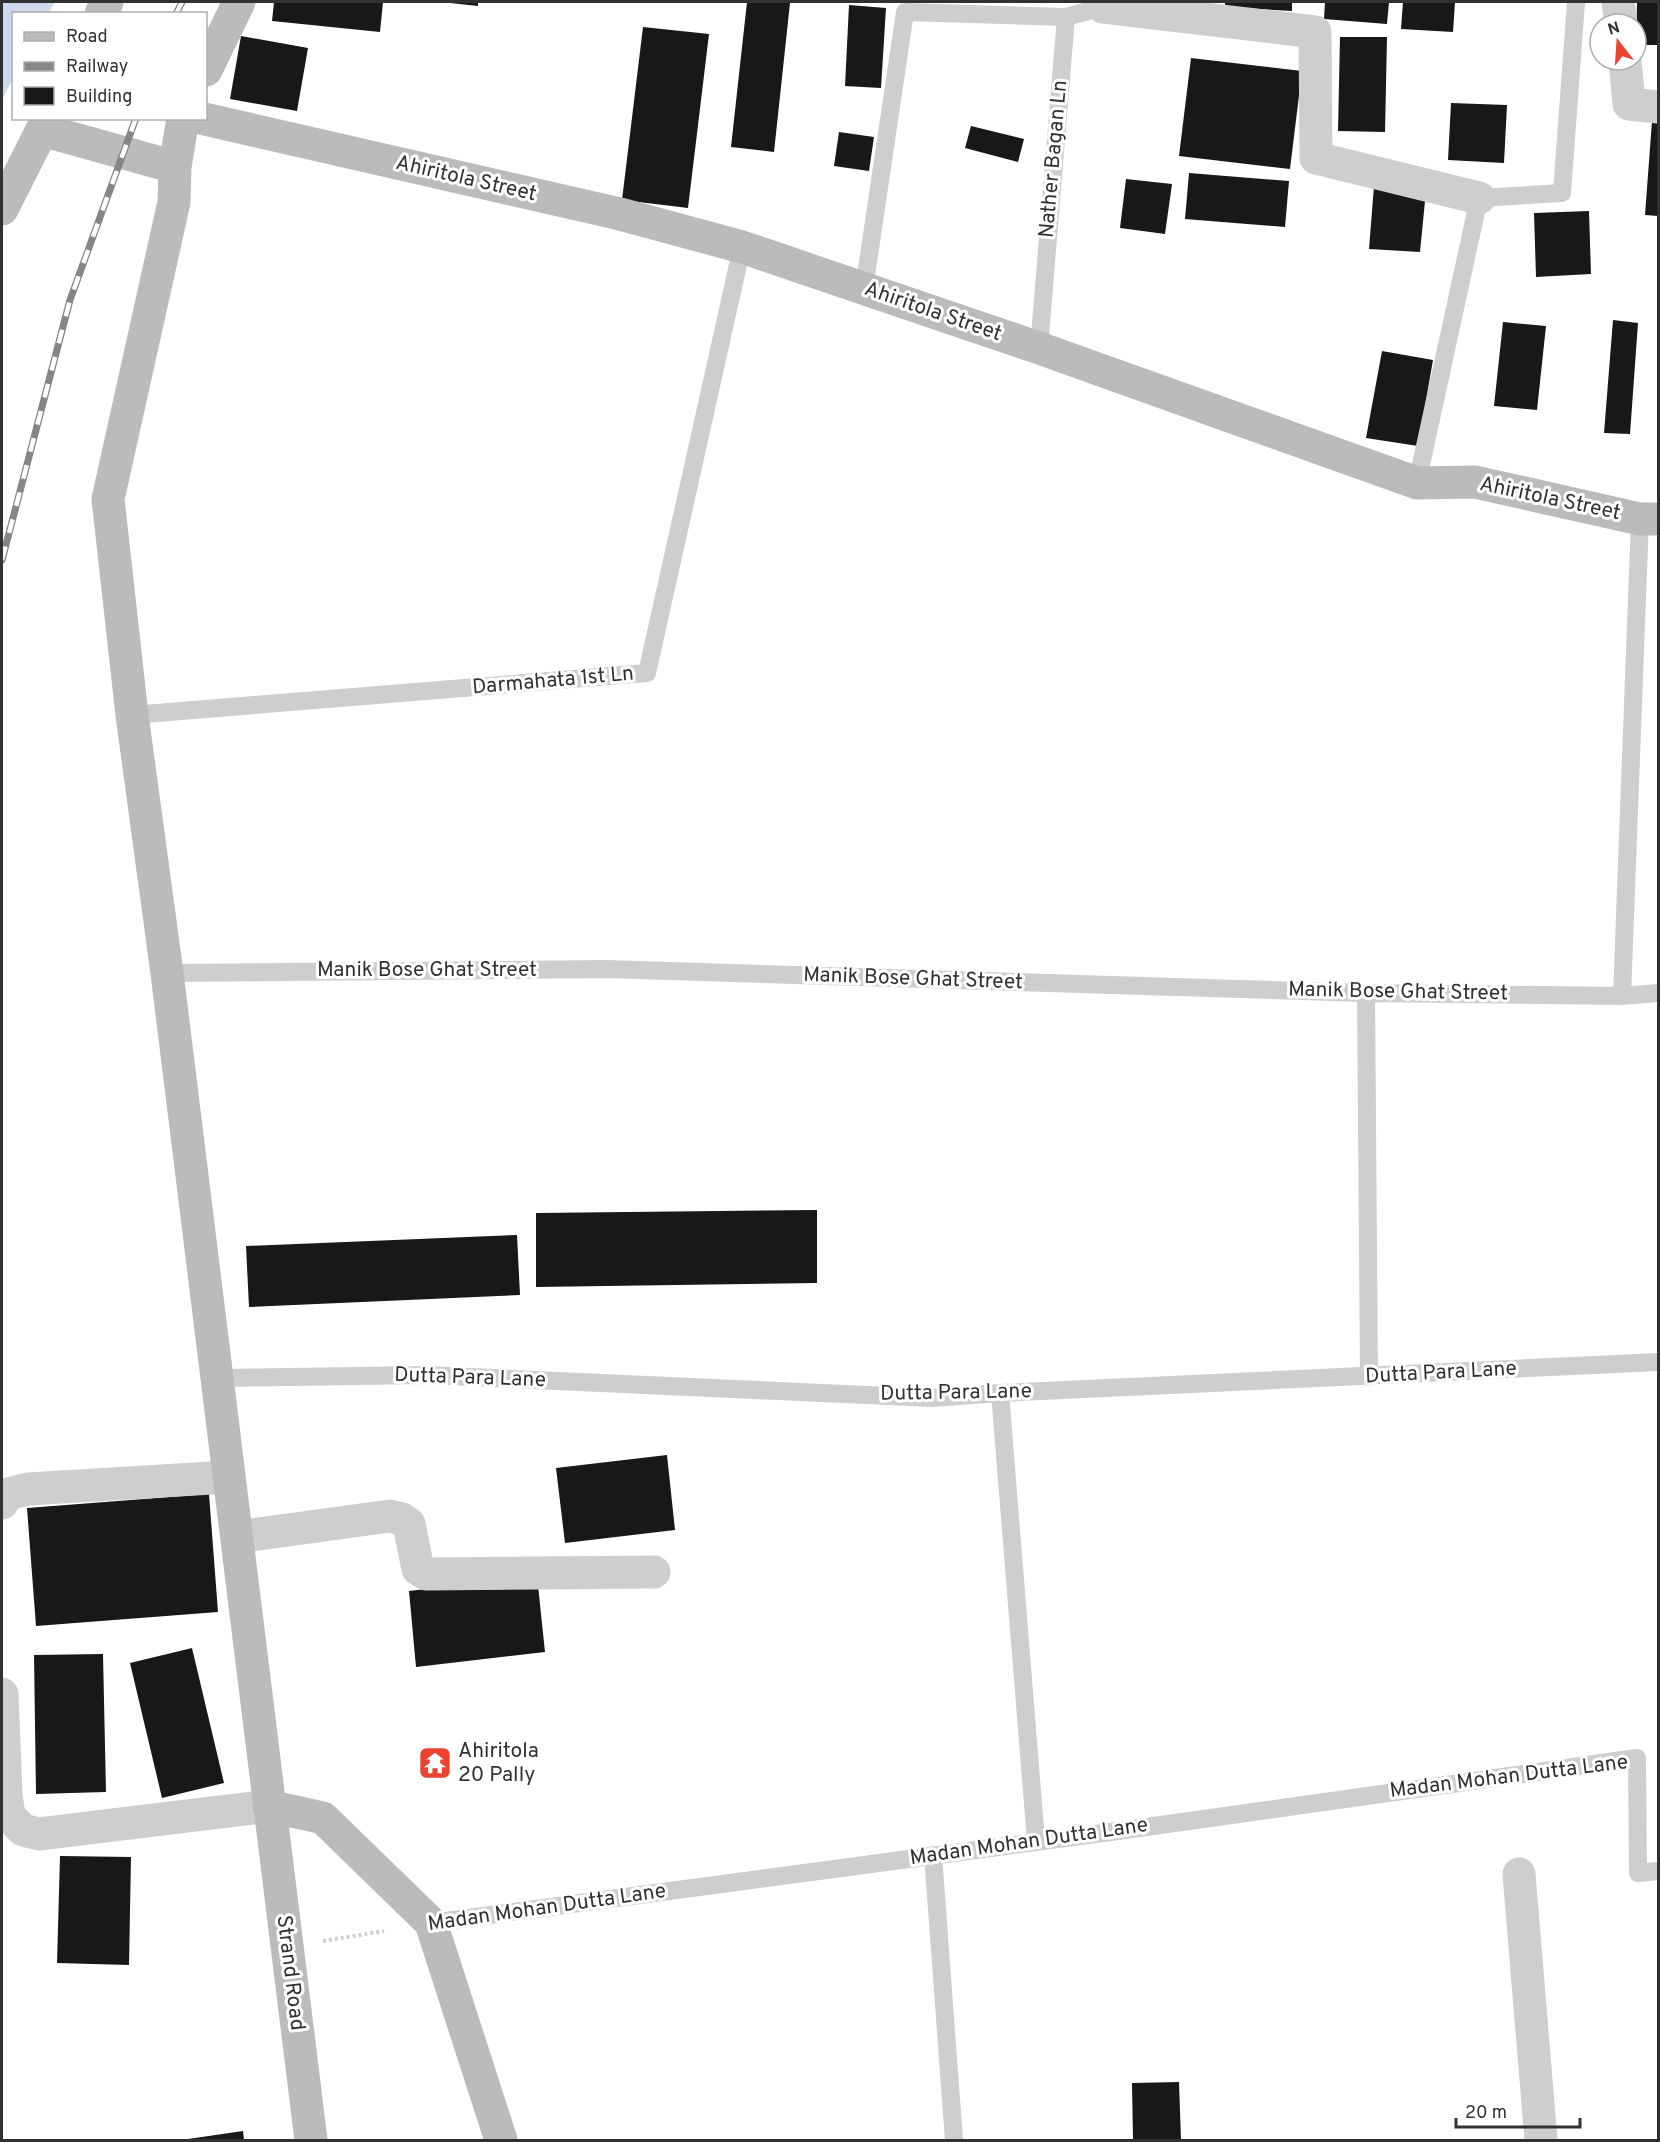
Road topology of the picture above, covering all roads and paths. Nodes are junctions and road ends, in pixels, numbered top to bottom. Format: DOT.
graph roads {
  1 [pos="239,2"];
  2 [pos="1576,2"];
  3 [pos="1106,4"];
  4 [pos="1066,17"];
  5 [pos="207,68"];
  6 [pos="1626,72"];
  7 [pos="1659,107"];
  8 [pos="183,120"];
  9 [pos="207,120"];
  10 [pos="45,124"];
  11 [pos="175,167"];
  12 [pos="1479,198"];
  13 [pos="2,209"];
  14 [pos="742,247"];
  15 [pos="864,289"];
  16 [pos="1039,348"];
  17 [pos="1417,483"];
  18 [pos="1649,519"];
  19 [pos="132,715"];
  20 [pos="167,973"];
  21 [pos="1366,993"];
  22 [pos="1659,993"];
  23 [pos="1622,996"];
  24 [pos="1659,1362"];
  25 [pos="1369,1377"];
  26 [pos="217,1378"];
  27 [pos="1000,1393"];
  28 [pos="229,1477"];
  29 [pos="2,1503"];
  30 [pos="237,1538"];
  31 [pos="654,1572"];
  32 [pos="2,1694"];
  33 [pos="269,1806"];
  34 [pos="1036,1841"];
  35 [pos="933,1855"];
  36 [pos="1659,1871"];
  37 [pos="1519,1874"];
  38 [pos="431,1923"];
  39 [pos="287,1947"];
  40 [pos="311,2140"];
  41 [pos="501,2140"];
  42 [pos="954,2140"];
  43 [pos="1540,2140"];
  1 -- 5 [label="main road"];
  2 -- 12 [label="lane"];
  3 -- 4 [label="lane"];
  3 -- 12 [label="street"];
  4 -- 15 [label="lane"];
  4 -- 16 [label="lane, Nather Bagan Ln"];
  6 -- 7 [label="street"];
  8 -- 11 [label="main road, Strand Road"];
  9 -- 14 [label="main road, Ahiritola Street"];
  10 -- 11 [label="main road"];
  10 -- 13 [label="main road"];
  11 -- 19 [label="main road, Strand Road"];
  12 -- 17 [label="lane"];
  14 -- 15 [label="main road, Ahiritola Street"];
  14 -- 19 [label="lane, Darmahata 1st Ln"];
  15 -- 16 [label="main road, Ahiritola Street"];
  16 -- 17 [label="main road, Ahiritola Street"];
  17 -- 18 [label="main road, Ahiritola Street"];
  18 -- 23 [label="lane"];
  19 -- 20 [label="main road, Strand Road"];
  20 -- 21 [label="lane, Manik Bose Ghat Street"];
  20 -- 26 [label="main road, Strand Road"];
  21 -- 23 [label="lane, Manik Bose Ghat Street"];
  21 -- 25 [label="lane"];
  22 -- 23 [label="lane, Manik Bose Ghat Street"];
  24 -- 25 [label="lane, Dutta Para Lane"];
  25 -- 27 [label="lane, Dutta Para Lane"];
  26 -- 27 [label="lane, Dutta Para Lane"];
  26 -- 28 [label="main road, Strand Road"];
  27 -- 34 [label="lane"];
  28 -- 29 [label="street"];
  28 -- 30 [label="main road, Strand Road"];
  30 -- 31 [label="street"];
  30 -- 33 [label="main road, Strand Road"];
  32 -- 33 [label="street"];
  33 -- 38 [label="main road"];
  33 -- 39 [label="main road, Strand Road"];
  34 -- 35 [label="lane, Madan Mohan Dutta Lane"];
  34 -- 36 [label="lane, Madan Mohan Dutta Lane"];
  35 -- 38 [label="lane, Madan Mohan Dutta Lane"];
  35 -- 42 [label="lane"];
  37 -- 43 [label="street"];
  38 -- 39 [label="path, Madan Mohan Dutta Lane"];
  38 -- 41 [label="main road"];
  39 -- 40 [label="main road, Strand Road"];
}
